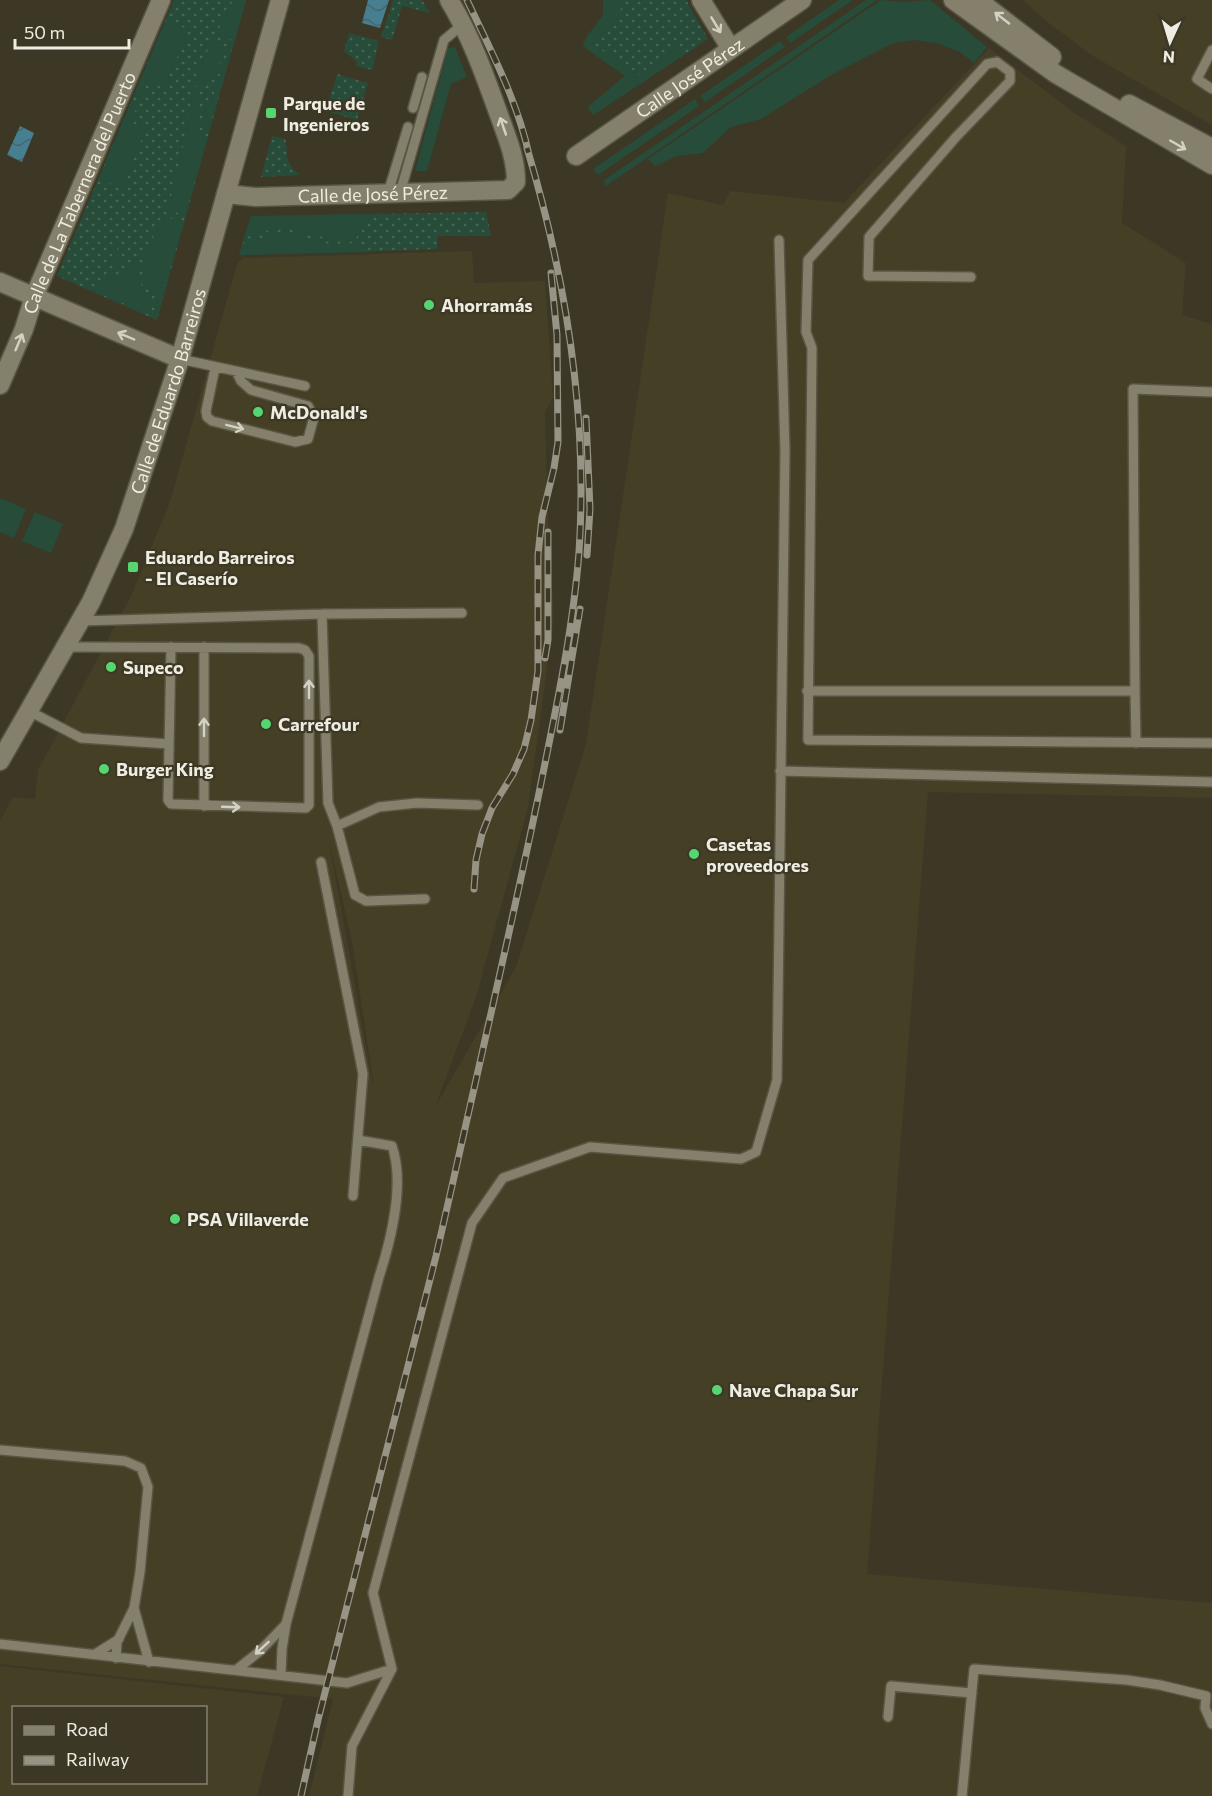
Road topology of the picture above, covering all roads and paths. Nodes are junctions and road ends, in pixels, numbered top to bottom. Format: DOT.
graph roads {
  1 [pos="160,0"];
  2 [pos="280,0"];
  3 [pos="449,0"];
  4 [pos="701,0"];
  5 [pos="802,0"];
  6 [pos="953,0"];
  7 [pos="978,0"];
  8 [pos="462,25"];
  9 [pos="731,49"];
  10 [pos="1212,50"];
  11 [pos="422,77"];
  12 [pos="1212,90"];
  13 [pos="413,108"];
  14 [pos="408,127"];
  15 [pos="1212,148"];
  16 [pos="576,156"];
  17 [pos="1212,165"];
  18 [pos="394,193"];
  19 [pos="226,194"];
  20 [pos="779,240"];
  21 [pos="971,277"];
  22 [pos="0,282"];
  23 [pos="34,297"];
  24 [pos="180,359"];
  25 [pos="215,368"];
  26 [pos="236,371"];
  27 [pos="0,385"];
  28 [pos="305,386"];
  29 [pos="1212,392"];
  30 [pos="462,613"];
  31 [pos="322,614"];
  32 [pos="80,621"];
  33 [pos="65,647"];
  34 [pos="171,647"];
  35 [pos="204,647"];
  36 [pos="1135,690"];
  37 [pos="807,691"];
  38 [pos="29,711"];
  39 [pos="1136,743"];
  40 [pos="1212,743"];
  41 [pos="170,744"];
  42 [pos="2,755"];
  43 [pos="780,771"];
  44 [pos="1212,782"];
  45 [pos="478,805"];
  46 [pos="204,806"];
  47 [pos="337,826"];
  48 [pos="321,862"];
  49 [pos="425,899"];
  50 [pos="358,1140"];
  51 [pos="353,1196"];
  52 [pos="0,1450"];
  53 [pos="135,1608"];
  54 [pos="286,1624"];
  55 [pos="118,1640"];
  56 [pos="0,1644"];
  57 [pos="95,1654"];
  58 [pos="116,1658"];
  59 [pos="149,1662"];
  60 [pos="392,1669"];
  61 [pos="236,1670"];
  62 [pos="281,1676"];
  63 [pos="972,1693"];
  64 [pos="888,1717"];
  65 [pos="1212,1724"];
  66 [pos="348,1796"];
  67 [pos="962,1796"];
  1 -- 23 [label="street, Calle de La Tabernera del Puerto"];
  2 -- 19 [label="street, Calle de Eduardo Barreiros"];
  3 -- 8 [label="street"];
  4 -- 9 [label="street, one-way"];
  5 -- 9 [label="street, Calle José Pérez"];
  6 -- 17 [label="street, one-way"];
  15 -- 7 [label="street, one-way"];
  8 -- 18 [label="lane"];
  18 -- 8 [label="street, Calle de José Pérez, one-way"];
  9 -- 16 [label="street, Calle José Pérez"];
  10 -- 12 [label="lane"];
  11 -- 13 [label="lane"];
  14 -- 18 [label="lane"];
  18 -- 19 [label="street, Calle de José Pérez"];
  19 -- 24 [label="street, Calle de Eduardo Barreiros"];
  20 -- 43 [label="lane"];
  21 -- 37 [label="lane"];
  22 -- 23 [label="street"];
  24 -- 23 [label="street, one-way"];
  27 -- 23 [label="street, Calle de La Tabernera del Puerto, one-way"];
  24 -- 25 [label="lane"];
  24 -- 32 [label="street, Calle de Eduardo Barreiros"];
  25 -- 26 [label="lane"];
  25 -- 26 [label="lane, one-way"];
  26 -- 28 [label="lane"];
  29 -- 36 [label="lane"];
  30 -- 31 [label="lane"];
  31 -- 32 [label="lane"];
  31 -- 47 [label="lane"];
  32 -- 33 [label="street, Calle de Eduardo Barreiros"];
  33 -- 34 [label="lane"];
  33 -- 38 [label="street, Calle de Eduardo Barreiros"];
  34 -- 35 [label="lane"];
  34 -- 41 [label="lane"];
  46 -- 35 [label="lane, one-way"];
  46 -- 35 [label="lane, one-way"];
  36 -- 37 [label="lane"];
  36 -- 39 [label="lane"];
  37 -- 39 [label="lane"];
  38 -- 41 [label="lane"];
  38 -- 42 [label="street, Calle de Eduardo Barreiros"];
  39 -- 40 [label="lane"];
  41 -- 46 [label="lane"];
  43 -- 44 [label="lane"];
  43 -- 60 [label="lane"];
  45 -- 47 [label="lane"];
  47 -- 49 [label="lane"];
  48 -- 50 [label="lane"];
  50 -- 51 [label="lane"];
  50 -- 54 [label="lane"];
  52 -- 53 [label="lane"];
  53 -- 55 [label="lane"];
  53 -- 59 [label="lane"];
  54 -- 61 [label="lane, one-way"];
  54 -- 62 [label="lane"];
  55 -- 57 [label="lane"];
  55 -- 58 [label="lane"];
  56 -- 57 [label="lane"];
  57 -- 58 [label="lane"];
  58 -- 59 [label="lane"];
  59 -- 61 [label="lane"];
  60 -- 62 [label="lane"];
  60 -- 66 [label="lane"];
  61 -- 62 [label="lane"];
  63 -- 64 [label="lane"];
  63 -- 65 [label="lane"];
  63 -- 67 [label="lane"];
}
